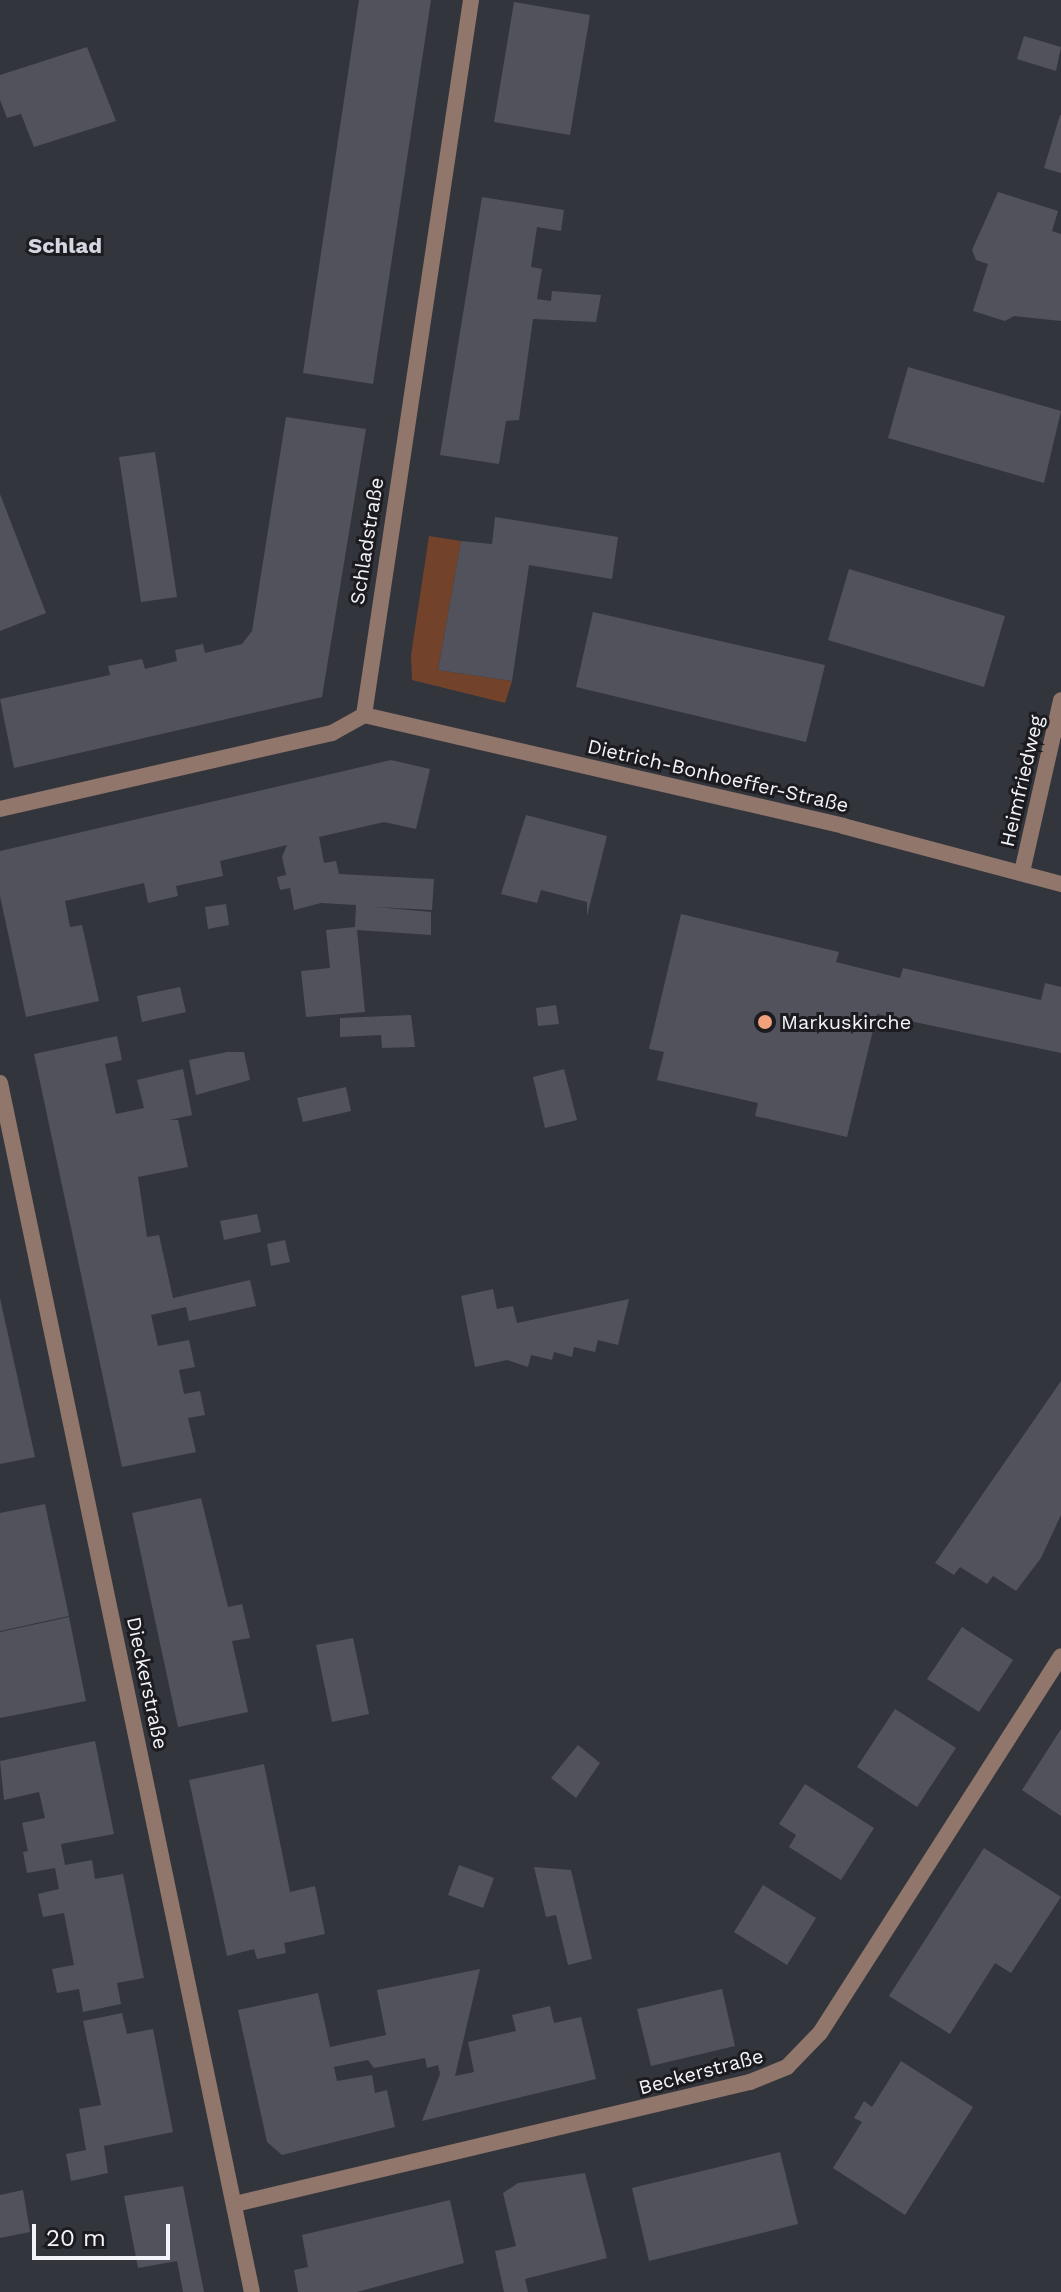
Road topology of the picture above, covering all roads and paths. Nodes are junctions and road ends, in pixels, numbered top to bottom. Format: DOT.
graph roads {
  1 [pos="471,0"];
  2 [pos="1061,700"];
  3 [pos="364,715"];
  4 [pos="0,809"];
  5 [pos="1022,872"];
  6 [pos="1061,884"];
  7 [pos="0,1083"];
  8 [pos="1061,1656"];
  9 [pos="235,2204"];
  10 [pos="252,2292"];
  1 -- 3 [label="street, Schladstraße"];
  2 -- 5 [label="street, Heimfriedweg"];
  3 -- 4 [label="street"];
  3 -- 5 [label="street, Dietrich-Bonhoeffer-Straße"];
  5 -- 6 [label="street, Dietrich-Bonhoeffer-Straße"];
  7 -- 9 [label="street, Dieckerstraße"];
  8 -- 9 [label="street, Beckerstraße"];
  9 -- 10 [label="street, Dieckerstraße"];
}
